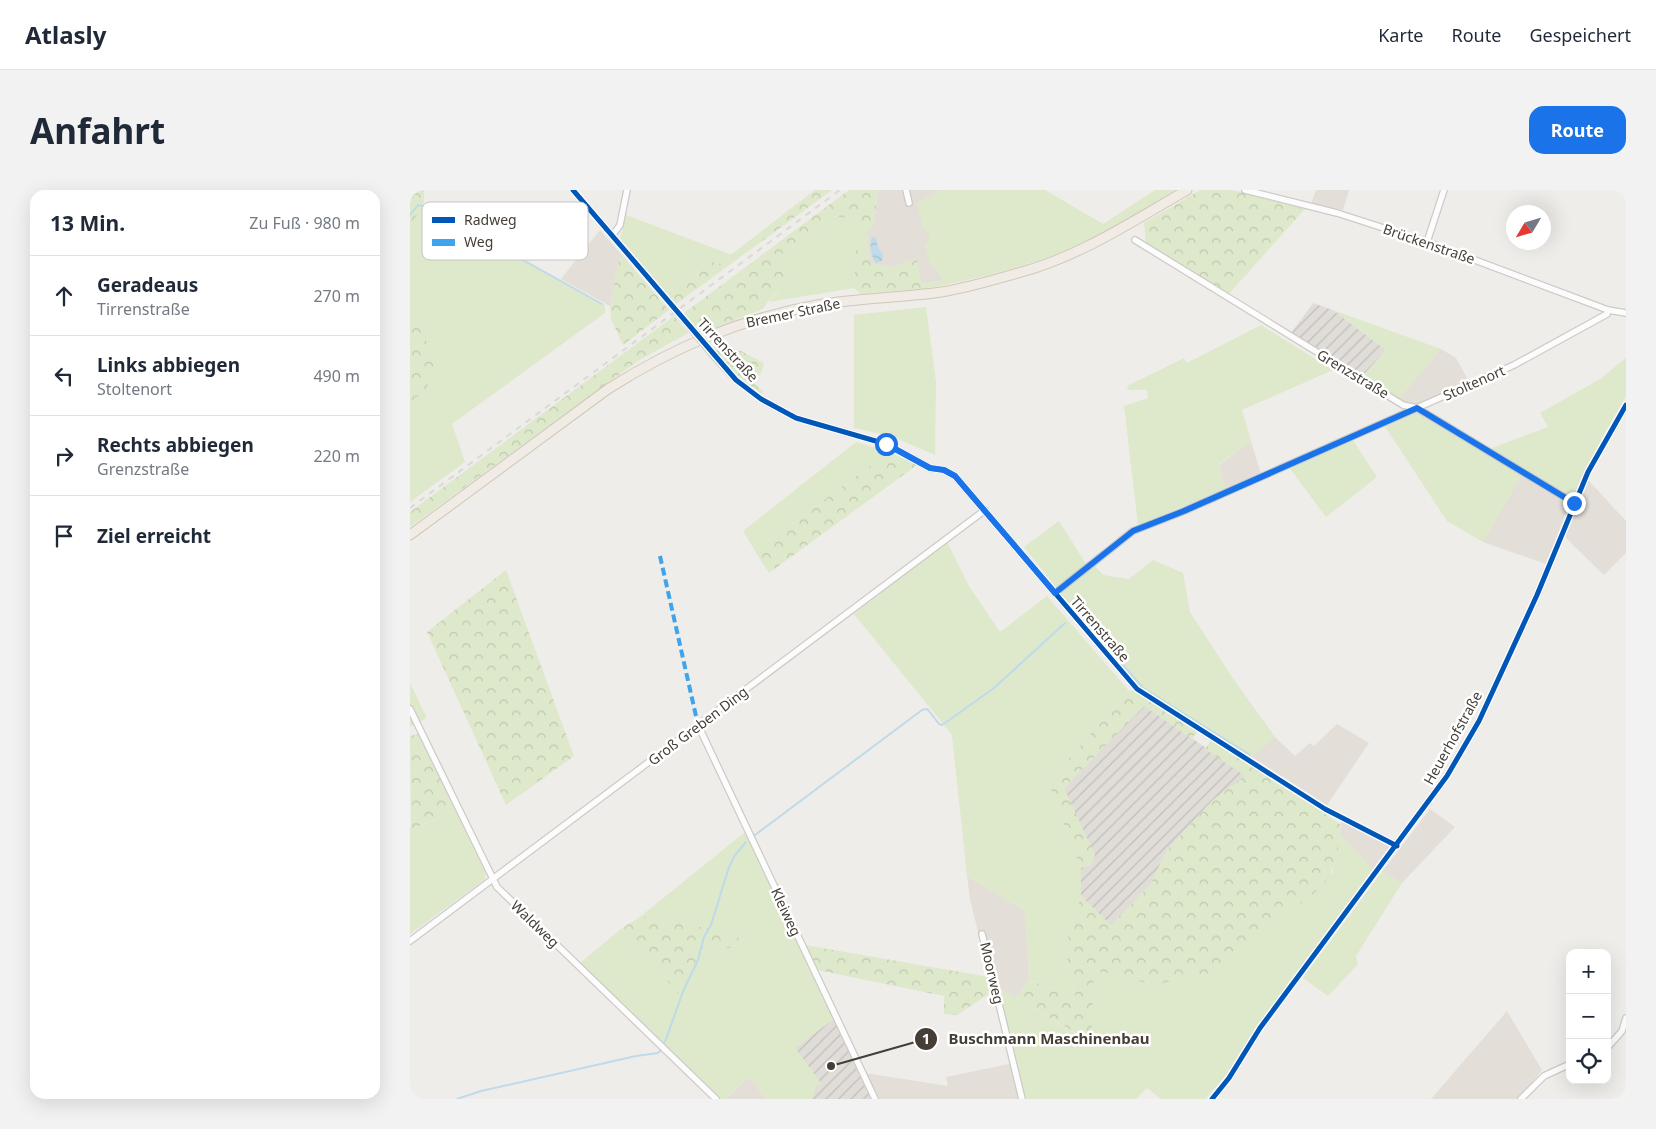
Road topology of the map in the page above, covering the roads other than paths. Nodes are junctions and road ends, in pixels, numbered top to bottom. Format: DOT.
graph roads {
  1 [pos="573,190"];
  2 [pos="627,190"];
  3 [pos="906,190"];
  4 [pos="1187,190"];
  5 [pos="1245,190"];
  6 [pos="1444,190"];
  7 [pos="583,202"];
  8 [pos="909,204"];
  9 [pos="588,208"];
  10 [pos="612,236"];
  11 [pos="1135,240"];
  12 [pos="1427,242"];
  13 [pos="1608,310"];
  14 [pos="1626,313"];
  15 [pos="1626,405"];
  16 [pos="1417,408"];
  17 [pos="1574,503"];
  18 [pos="985,510"];
  19 [pos="410,535"];
  20 [pos="1055,593"];
  21 [pos="410,708"];
  22 [pos="698,725"];
  23 [pos="1397,846"];
  24 [pos="493,880"];
  25 [pos="982,934"];
  26 [pos="410,941"];
  27 [pos="1626,1018"];
  28 [pos="1611,1043"];
  29 [pos="1566,1066"];
  30 [pos="716,1099"];
  31 [pos="875,1099"];
  32 [pos="1022,1099"];
  33 [pos="1212,1099"];
  34 [pos="1521,1099"];
  1 -- 7 [label="street, Tirrenstraße"];
  2 -- 10 [label="street"];
  3 -- 8 [label="street"];
  4 -- 19 [label="main road, Bremer Straße"];
  5 -- 12 [label="street, Brückenstraße"];
  6 -- 12 [label="street"];
  9 -- 10 [label="street, Tirrenstraße"];
  10 -- 18 [label="street, Tirrenstraße, bridge"];
  11 -- 16 [label="street, Grenzstraße"];
  12 -- 13 [label="street, Brückenstraße"];
  13 -- 14 [label="street"];
  13 -- 16 [label="street, Stoltenort"];
  15 -- 17 [label="street, Heuerhofstraße"];
  16 -- 17 [label="street, Grenzstraße"];
  16 -- 20 [label="street, Stoltenort"];
  17 -- 23 [label="street, Heuerhofstraße"];
  18 -- 20 [label="street, Tirrenstraße"];
  18 -- 22 [label="street, Groß Greben Ding"];
  20 -- 23 [label="street, Tirrenstraße"];
  21 -- 24 [label="street, Waldweg"];
  22 -- 24 [label="street, Groß Greben Ding"];
  22 -- 31 [label="street, Kleiweg"];
  23 -- 33 [label="street, Heuerhofstraße"];
  24 -- 26 [label="street, Groß Greben Ding"];
  24 -- 30 [label="street, Waldweg"];
  25 -- 32 [label="street, Moorweg"];
  27 -- 28 [label="street"];
  29 -- 34 [label="street"];
}
